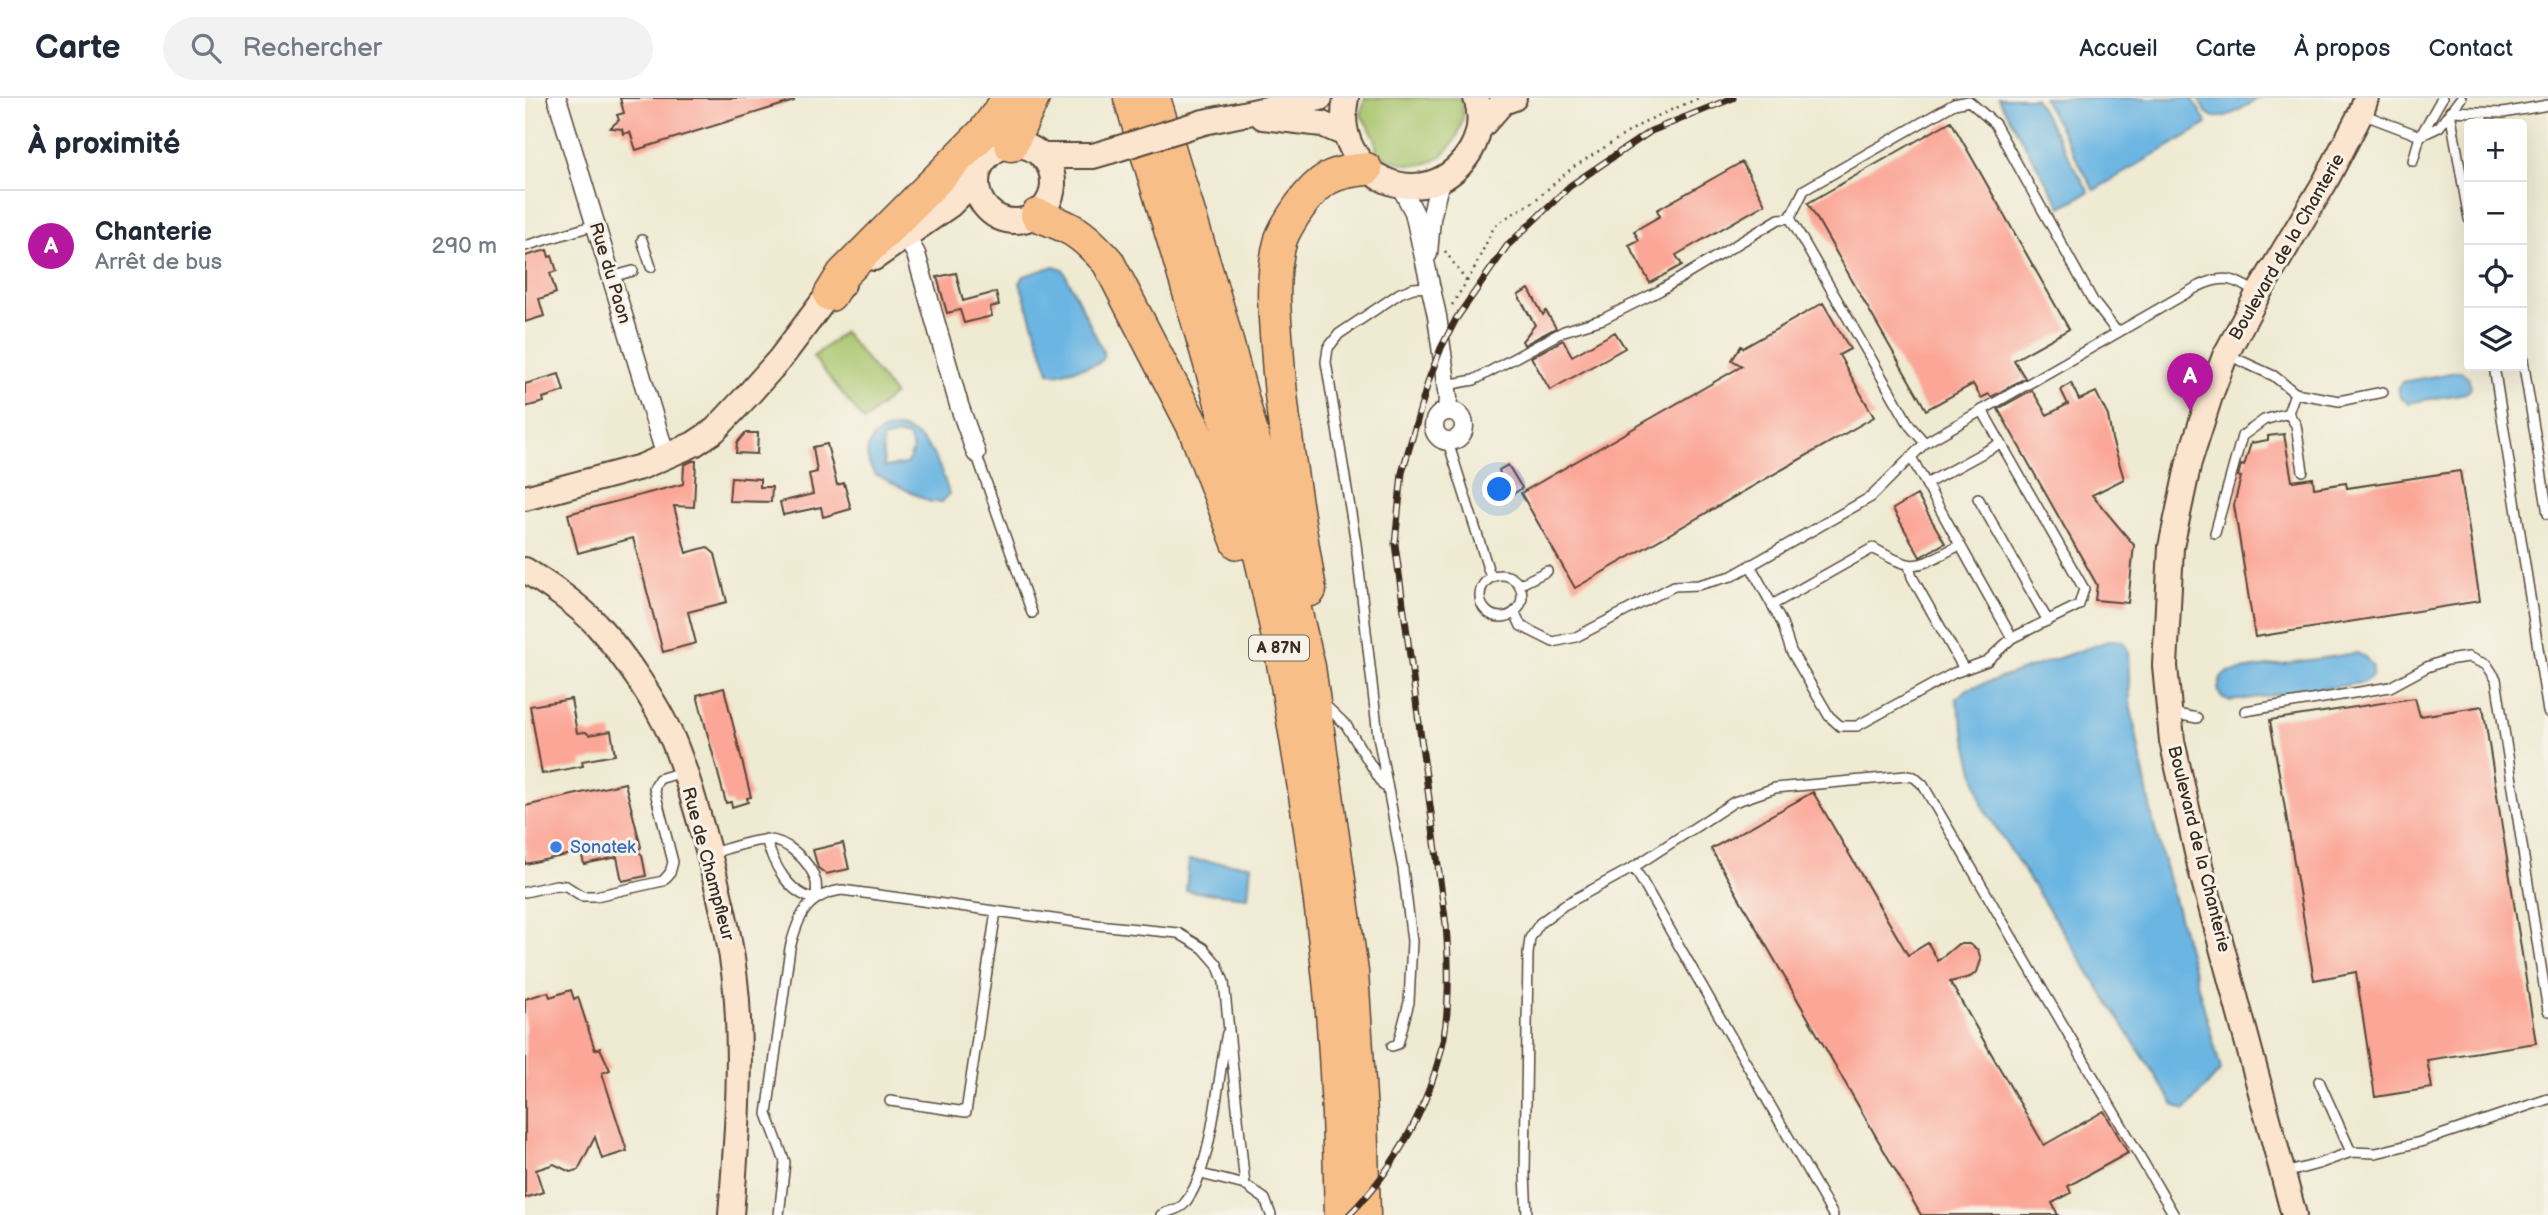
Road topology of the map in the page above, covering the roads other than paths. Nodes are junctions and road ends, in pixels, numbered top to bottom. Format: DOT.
graph roads {
  1 [pos="557,98"];
  2 [pos="1009,98"];
  3 [pos="1033,98"];
  4 [pos="1130,98"];
  5 [pos="1154,98"];
  6 [pos="1320,98"];
  7 [pos="1346,98"];
  8 [pos="1476,98"];
  9 [pos="1514,98"];
  10 [pos="2442,98"];
  11 [pos="2461,98"];
  12 [pos="2363,106"];
  13 [pos="2548,106"];
  14 [pos="2450,111"];
  15 [pos="2481,112"];
  16 [pos="1242,114"];
  17 [pos="2482,119"];
  18 [pos="1479,129"];
  19 [pos="1345,134"];
  20 [pos="2420,136"];
  21 [pos="1011,145"];
  22 [pos="1101,153"];
  23 [pos="1043,156"];
  24 [pos="2413,161"];
  25 [pos="1366,169"];
  26 [pos="977,178"];
  27 [pos="1440,180"];
  28 [pos="1400,185"];
  29 [pos="1053,188"];
  30 [pos="2464,191"];
  31 [pos="950,205"];
  32 [pos="987,210"];
  33 [pos="1037,215"];
  34 [pos="1790,218"];
  35 [pos="595,225"];
  36 [pos="905,235"];
  37 [pos="642,240"];
  38 [pos="525,246"];
  39 [pos="651,267"];
  40 [pos="633,271"];
  41 [pos="611,277"];
  42 [pos="1428,279"];
  43 [pos="2258,294"];
  44 [pos="830,295"];
  45 [pos="2117,332"];
  46 [pos="2226,354"];
  47 [pos="2495,371"];
  48 [pos="2525,371"];
  49 [pos="1446,385"];
  50 [pos="2383,392"];
  51 [pos="2295,393"];
  52 [pos="732,410"];
  53 [pos="1982,411"];
  54 [pos="2288,413"];
  55 [pos="1448,442"];
  56 [pos="1925,443"];
  57 [pos="2001,443"];
  58 [pos="663,447"];
  59 [pos="976,453"];
  60 [pos="1911,457"];
  61 [pos="2302,471"];
  62 [pos="1926,484"];
  63 [pos="525,489"];
  64 [pos="525,498"];
  65 [pos="1978,498"];
  66 [pos="2548,514"];
  67 [pos="2215,533"];
  68 [pos="1960,545"];
  69 [pos="1750,565"];
  70 [pos="1909,565"];
  71 [pos="525,570"];
  72 [pos="1547,571"];
  73 [pos="1491,578"];
  74 [pos="1519,585"];
  75 [pos="525,590"];
  76 [pos="1772,604"];
  77 [pos="1032,613"];
  78 [pos="1515,613"];
  79 [pos="2048,621"];
  80 [pos="2011,638"];
  81 [pos="620,656"];
  82 [pos="1964,669"];
  83 [pos="1303,682"];
  84 [pos="2245,711"];
  85 [pos="2169,712"];
  86 [pos="2548,712"];
  87 [pos="2197,718"];
  88 [pos="683,771"];
  89 [pos="1387,791"];
  90 [pos="766,839"];
  91 [pos="709,854"];
  92 [pos="1634,867"];
  93 [pos="525,892"];
  94 [pos="816,899"];
  95 [pos="996,911"];
  96 [pos="2548,1011"];
  97 [pos="1229,1026"];
  98 [pos="1392,1046"];
  99 [pos="2319,1081"];
  100 [pos="2548,1099"];
  101 [pos="890,1101"];
  102 [pos="2351,1152"];
  103 [pos="2283,1173"];
  104 [pos="1201,1174"];
  105 [pos="1245,1185"];
  106 [pos="731,1215"];
  107 [pos="779,1215"];
  108 [pos="1161,1215"];
  109 [pos="1271,1215"];
  110 [pos="1341,1215"];
  111 [pos="1364,1215"];
  112 [pos="1527,1215"];
  113 [pos="1833,1215"];
  114 [pos="2174,1215"];
  115 [pos="2294,1215"];
  1 -- 35 [label="street, Rue du Paon"];
  2 -- 44 [label="highway"];
  3 -- 21 [label="highway"];
  4 -- 83 [label="highway, A 87N"];
  5 -- 83 [label="highway, A 87N"];
  6 -- 16 [label="street"];
  7 -- 19 [label="street"];
  8 -- 18 [label="street"];
  9 -- 18 [label="street"];
  10 -- 20 [label="lane"];
  11 -- 14 [label="lane"];
  12 -- 20 [label="lane"];
  12 -- 43 [label="street, Boulevard de la Chanterie"];
  13 -- 15 [label="lane"];
  14 -- 15 [label="lane"];
  14 -- 20 [label="lane"];
  14 -- 30 [label="lane"];
  15 -- 17 [label="lane"];
  16 -- 19 [label="street"];
  16 -- 22 [label="street, bridge"];
  18 -- 27 [label="street"];
  19 -- 25 [label="street"];
  20 -- 24 [label="lane"];
  21 -- 23 [label="street"];
  21 -- 26 [label="street"];
  22 -- 23 [label="street"];
  22 -- 29 [label="street"];
  23 -- 29 [label="street"];
  25 -- 28 [label="street"];
  25 -- 83 [label="highway"];
  26 -- 31 [label="street"];
  26 -- 32 [label="street"];
  27 -- 28 [label="street"];
  27 -- 42 [label="street"];
  28 -- 42 [label="street"];
  29 -- 33 [label="street"];
  31 -- 32 [label="street"];
  31 -- 36 [label="street"];
  32 -- 33 [label="street"];
  33 -- 83 [label="highway"];
  34 -- 45 [label="lane"];
  34 -- 49 [label="lane"];
  34 -- 56 [label="lane"];
  35 -- 38 [label="lane"];
  35 -- 41 [label="street, Rue du Paon"];
  36 -- 44 [label="street"];
  36 -- 59 [label="street"];
  37 -- 39 [label="lane"];
  40 -- 41 [label="lane"];
  41 -- 58 [label="street, Rue du Paon"];
  42 -- 49 [label="street"];
  42 -- 89 [label="lane"];
  43 -- 45 [label="lane"];
  43 -- 46 [label="street, Boulevard de la Chanterie"];
  44 -- 52 [label="street"];
  45 -- 53 [label="lane"];
  46 -- 51 [label="lane"];
  46 -- 85 [label="street, Boulevard de la Chanterie"];
  47 -- 86 [label="lane"];
  48 -- 66 [label="lane"];
  49 -- 55 [label="street"];
  50 -- 51 [label="lane"];
  51 -- 54 [label="lane"];
  52 -- 58 [label="street"];
  52 -- 64 [label="street"];
  53 -- 56 [label="lane"];
  53 -- 57 [label="lane"];
  54 -- 61 [label="lane"];
  54 -- 67 [label="lane"];
  55 -- 73 [label="lane"];
  56 -- 60 [label="lane"];
  57 -- 62 [label="lane"];
  57 -- 79 [label="lane"];
  58 -- 63 [label="street"];
  59 -- 77 [label="lane"];
  60 -- 62 [label="lane"];
  60 -- 69 [label="lane"];
  62 -- 68 [label="lane"];
  65 -- 79 [label="lane"];
  68 -- 70 [label="lane"];
  68 -- 80 [label="lane"];
  69 -- 76 [label="lane"];
  69 -- 78 [label="lane"];
  70 -- 76 [label="lane"];
  70 -- 82 [label="lane"];
  71 -- 81 [label="street, Rue de Champfleur"];
  72 -- 74 [label="lane"];
  73 -- 74 [label="lane"];
  73 -- 78 [label="lane"];
  74 -- 78 [label="lane"];
  75 -- 81 [label="street, Rue de Champfleur"];
  76 -- 82 [label="lane"];
  79 -- 80 [label="lane"];
  80 -- 82 [label="lane"];
  81 -- 88 [label="street, Rue de Champfleur"];
  83 -- 89 [label="lane"];
  83 -- 110 [label="highway, A 87N"];
  83 -- 111 [label="highway, A 87N"];
  84 -- 96 [label="lane"];
  85 -- 87 [label="lane"];
  85 -- 103 [label="street, Boulevard de la Chanterie"];
  88 -- 91 [label="street, Rue de Champfleur"];
  88 -- 93 [label="lane"];
  89 -- 98 [label="lane"];
  90 -- 91 [label="lane"];
  90 -- 94 [label="lane"];
  90 -- 94 [label="lane"];
  91 -- 106 [label="street, Rue de Champfleur"];
  92 -- 112 [label="lane"];
  92 -- 113 [label="lane"];
  92 -- 114 [label="lane"];
  94 -- 95 [label="lane"];
  94 -- 107 [label="lane"];
  95 -- 97 [label="lane"];
  95 -- 101 [label="lane"];
  97 -- 104 [label="lane"];
  97 -- 105 [label="lane"];
  99 -- 102 [label="lane"];
  100 -- 102 [label="lane"];
  102 -- 103 [label="lane"];
  103 -- 115 [label="street, Boulevard de la Chanterie"];
  104 -- 105 [label="lane"];
  104 -- 108 [label="lane"];
  105 -- 109 [label="lane"];
}
